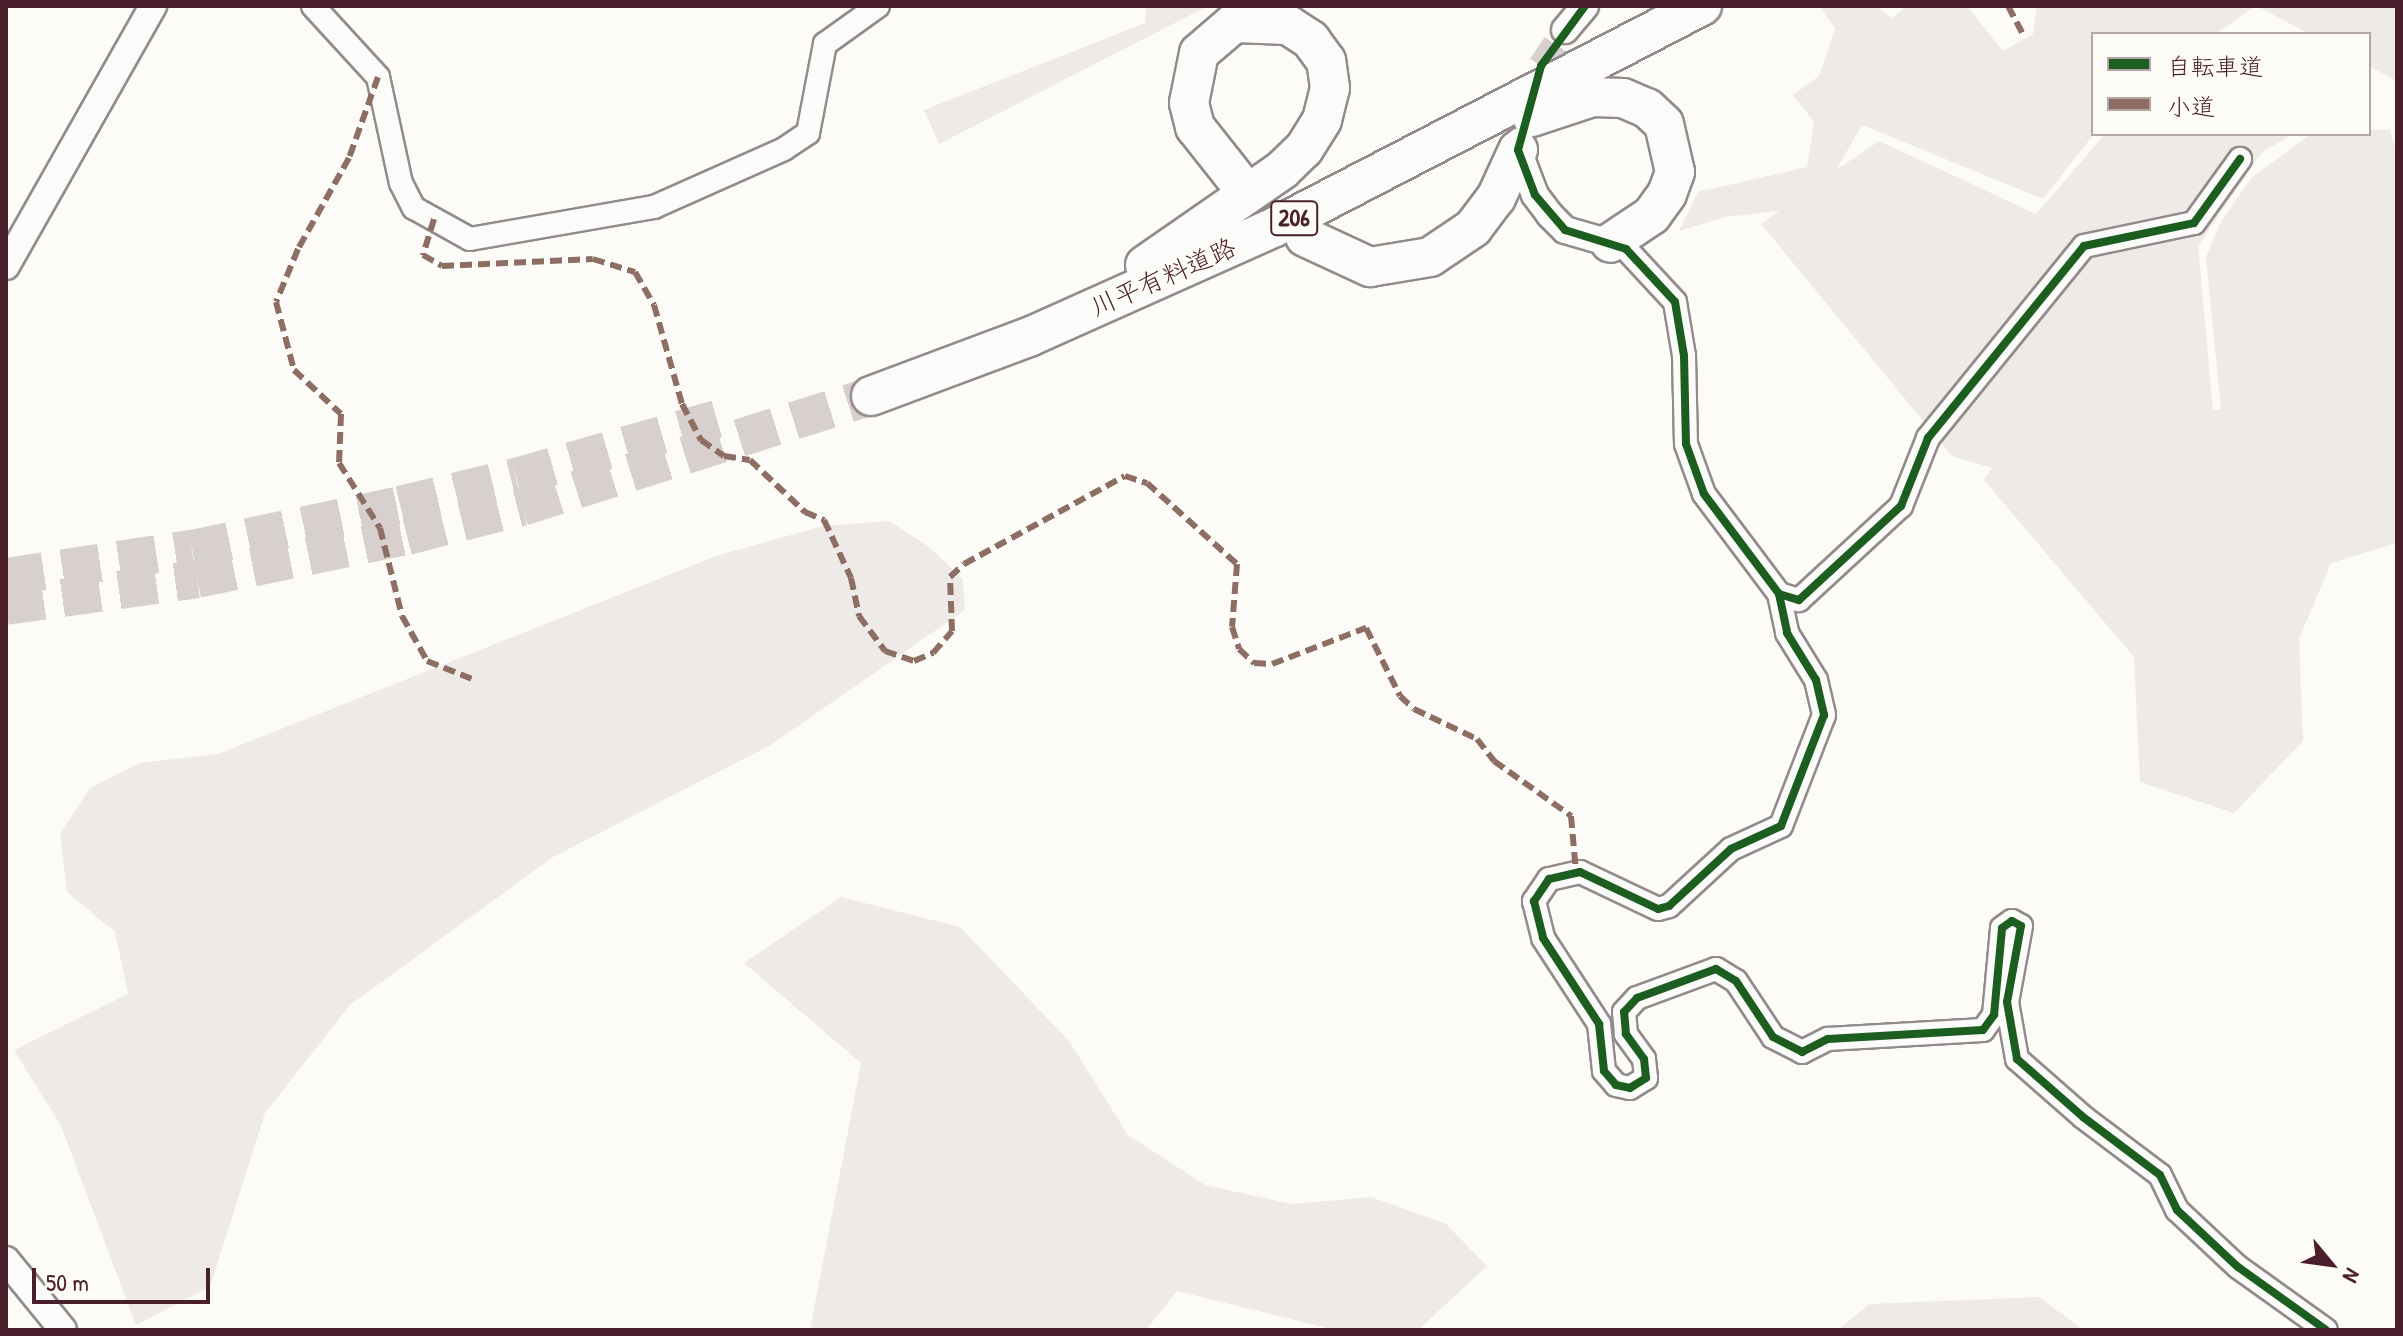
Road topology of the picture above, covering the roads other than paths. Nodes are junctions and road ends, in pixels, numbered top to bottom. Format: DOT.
graph roads {
  1 [pos="153,6"];
  2 [pos="313,6"];
  3 [pos="878,6"];
  4 [pos="1585,6"];
  5 [pos="1673,6"];
  6 [pos="1702,6"];
  7 [pos="1565,30"];
  8 [pos="1520,142"];
  9 [pos="2240,159"];
  10 [pos="1236,179"];
  11 [pos="1290,232"];
  12 [pos="1610,243"];
  13 [pos="6,266"];
  14 [pos="1136,271"];
  15 [pos="1779,594"];
  16 [pos="6,1260"];
  17 [pos="63,1330"];
  18 [pos="2326,1330"];
  1 -- 13 [label="street"];
  2 -- 3 [label="street"];
  4 -- 7 [label="street"];
  5 -- 14 [label="highway, 川平有料道路 / 206"];
  6 -- 11 [label="highway, 川平有料道路 / 206"];
  8 -- 11 [label="highway"];
  8 -- 12 [label="street"];
  9 -- 15 [label="street"];
  10 -- 14 [label="highway"];
  11 -- 12 [label="highway"];
  11 -- 14 [label="highway, 川平有料道路 / 206"];
  12 -- 15 [label="street"];
  15 -- 18 [label="street"];
  16 -- 17 [label="street"];
}
